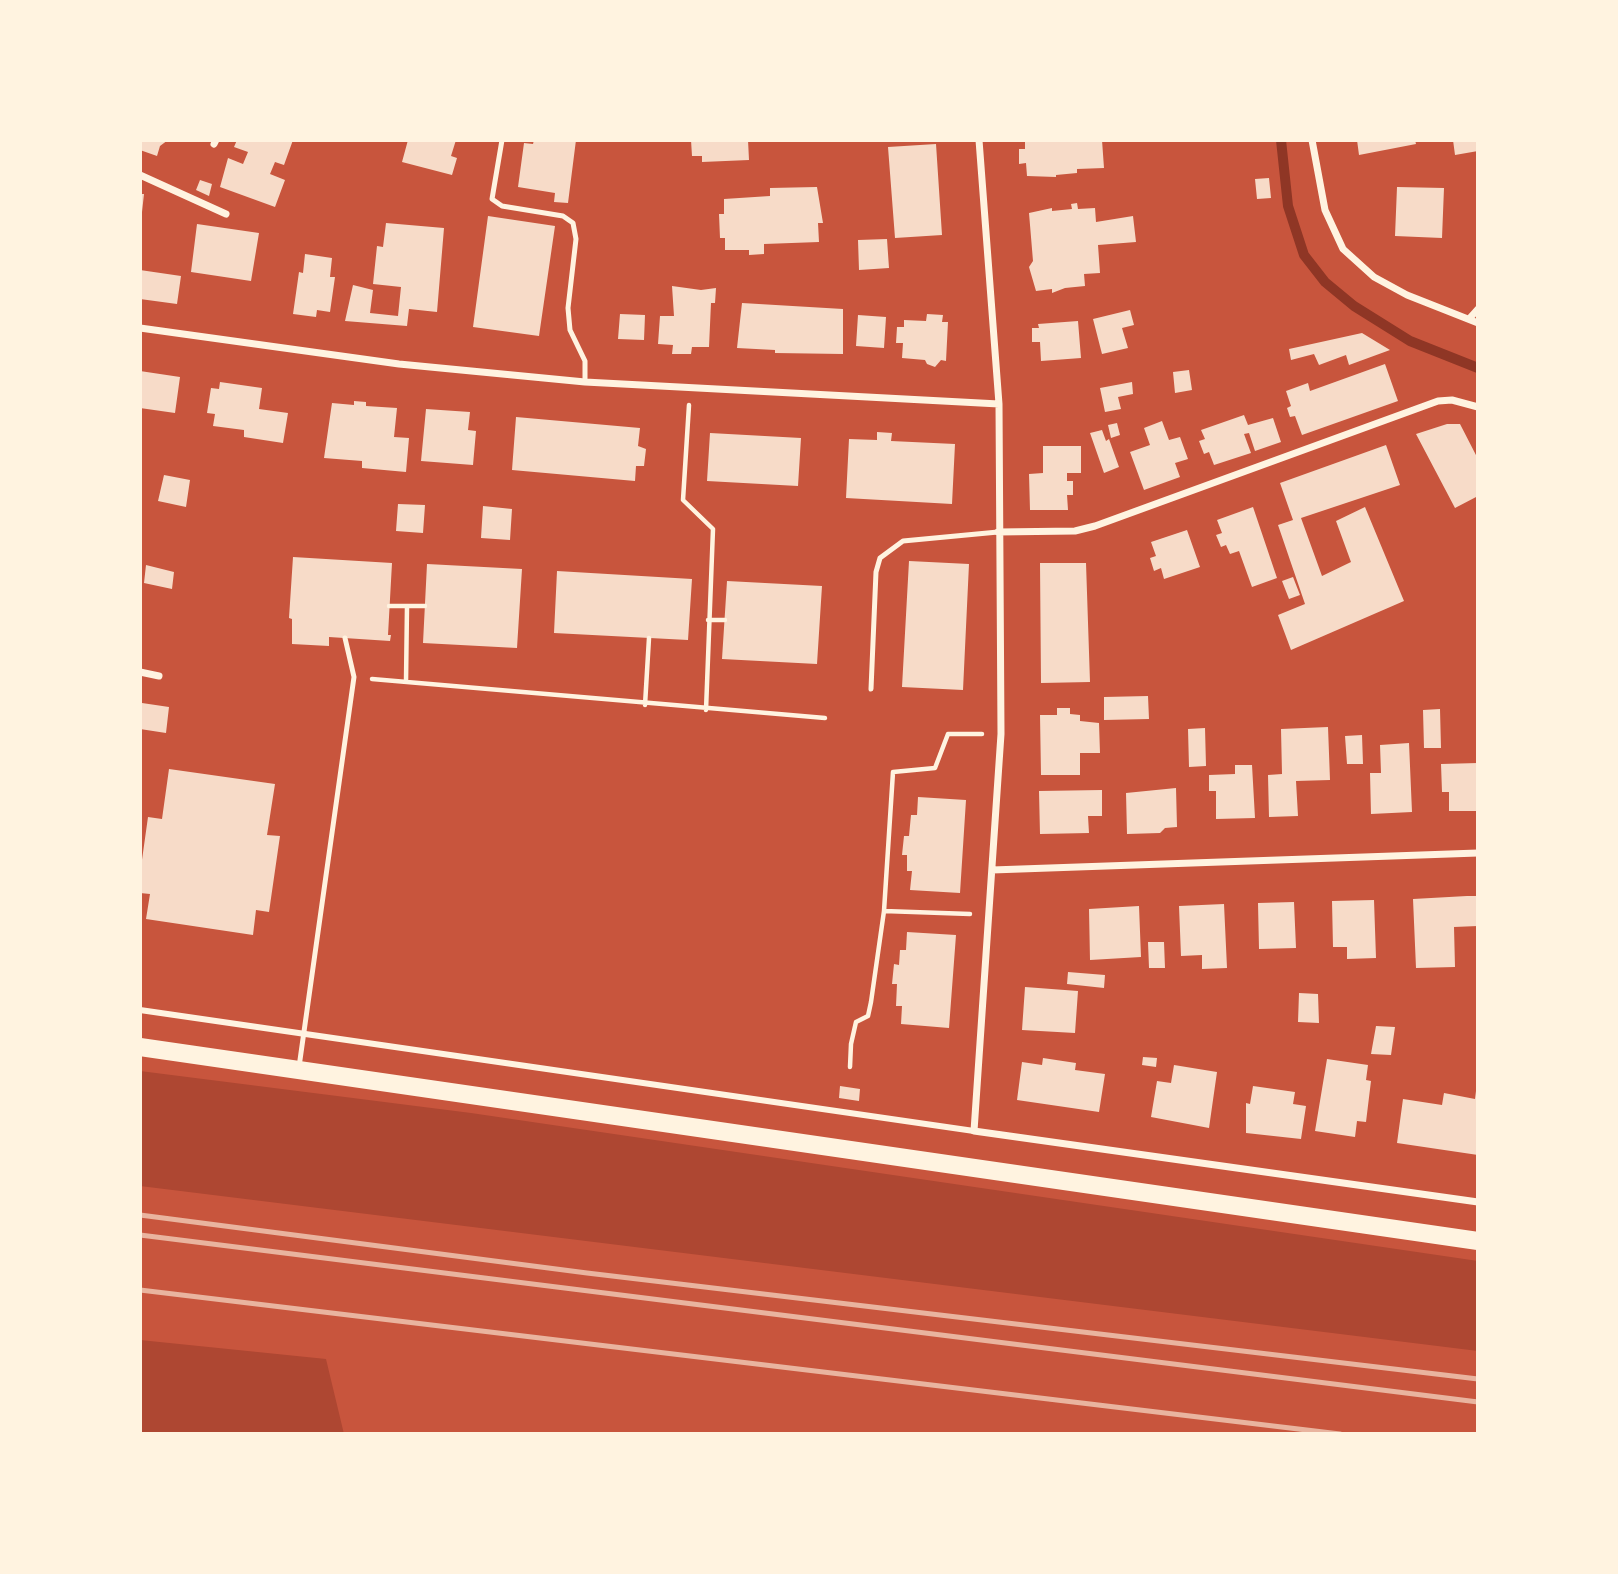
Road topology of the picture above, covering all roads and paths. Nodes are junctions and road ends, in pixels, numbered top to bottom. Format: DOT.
graph roads {
  1 [pos="502,140"];
  2 [pos="979,140"];
  3 [pos="1312,140"];
  4 [pos="140,175"];
  5 [pos="226,214"];
  6 [pos="1478,309"];
  7 [pos="1468,319"];
  8 [pos="1478,323"];
  9 [pos="140,328"];
  10 [pos="585,382"];
  11 [pos="690,388"];
  12 [pos="999,404"];
  13 [pos="1478,407"];
  14 [pos="998,532"];
  15 [pos="389,606"];
  16 [pos="407,606"];
  17 [pos="425,606"];
  18 [pos="708,620"];
  19 [pos="724,620"];
  20 [pos="345,638"];
  21 [pos="649,638"];
  22 [pos="140,672"];
  23 [pos="159,676"];
  24 [pos="354,677"];
  25 [pos="406,681"];
  26 [pos="871,689"];
  27 [pos="645,705"];
  28 [pos="706,710"];
  29 [pos="825,718"];
  30 [pos="1001,734"];
  31 [pos="1478,853"];
  32 [pos="992,870"];
  33 [pos="884,911"];
  34 [pos="989,915"];
  35 [pos="140,1010"];
  36 [pos="304,1034"];
  37 [pos="140,1046"];
  38 [pos="850,1068"];
  39 [pos="298,1070"];
  40 [pos="974,1131"];
  41 [pos="1478,1202"];
  42 [pos="1478,1241"];
  1 -- 10 [label="lane"];
  2 -- 12 [label="street"];
  3 -- 7 [label="street"];
  4 -- 5 [label="street"];
  6 -- 7 [label="street"];
  7 -- 8 [label="street"];
  9 -- 10 [label="street"];
  10 -- 11 [label="street"];
  11 -- 12 [label="street"];
  11 -- 18 [label="path"];
  12 -- 14 [label="street"];
  13 -- 14 [label="street"];
  14 -- 26 [label="lane"];
  14 -- 30 [label="street"];
  15 -- 16 [label="path"];
  16 -- 17 [label="path"];
  16 -- 25 [label="path"];
  18 -- 19 [label="path"];
  18 -- 28 [label="path"];
  20 -- 24 [label="lane"];
  21 -- 27 [label="path"];
  22 -- 23 [label="street"];
  24 -- 25 [label="path"];
  24 -- 36 [label="lane"];
  25 -- 27 [label="path"];
  27 -- 28 [label="path"];
  28 -- 29 [label="path"];
  30 -- 32 [label="street"];
  30 -- 33 [label="path"];
  31 -- 32 [label="street"];
  32 -- 34 [label="street"];
  33 -- 34 [label="path"];
  33 -- 38 [label="path"];
  34 -- 40 [label="street"];
  35 -- 36 [label="street"];
  36 -- 39 [label="lane"];
  36 -- 40 [label="street"];
  37 -- 39 [label="main road"];
  39 -- 42 [label="main road"];
  40 -- 41 [label="street"];
}
